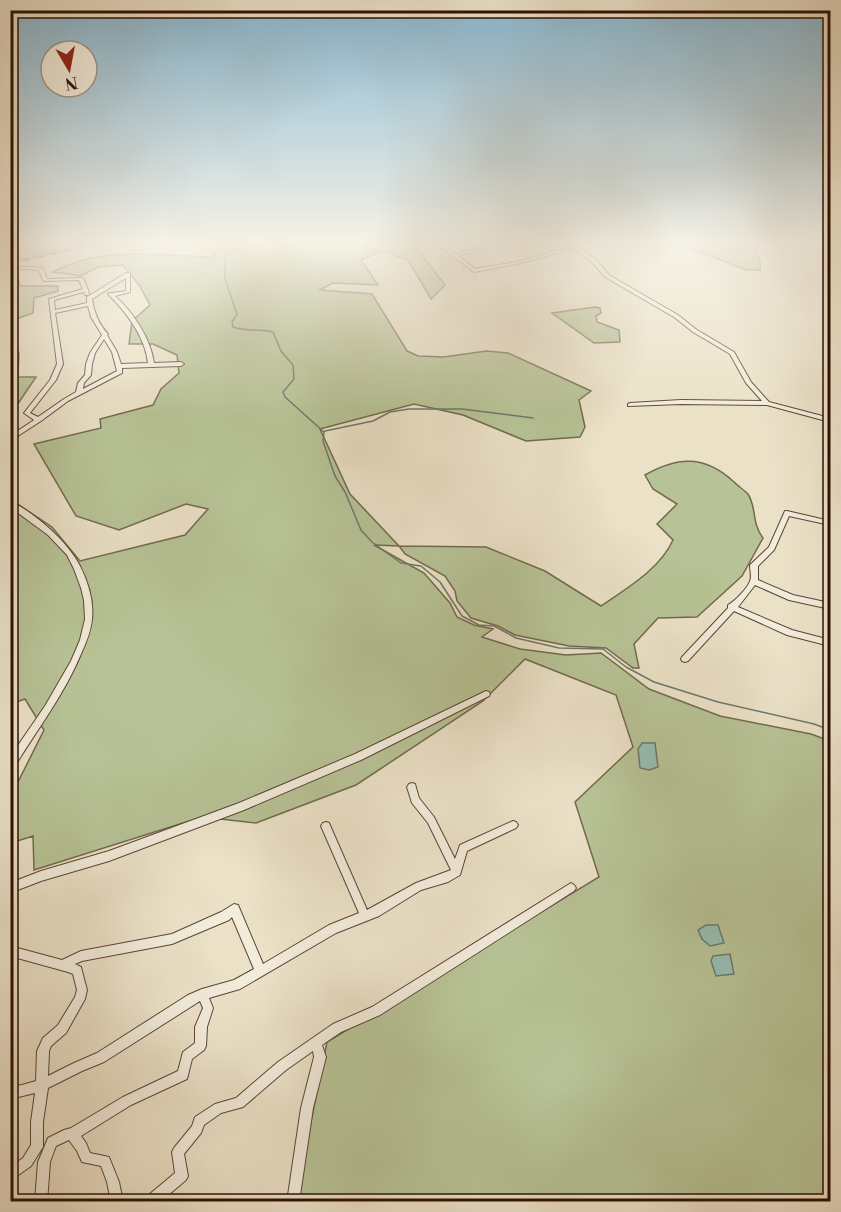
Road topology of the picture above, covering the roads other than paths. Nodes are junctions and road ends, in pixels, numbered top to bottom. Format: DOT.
graph roads {
  1 [pos="53,299"];
  2 [pos="91,299"];
  3 [pos="116,299"];
  4 [pos="646,299"];
  5 [pos="89,301"];
  6 [pos="53,312"];
  7 [pos="105,334"];
  8 [pos="151,364"];
  9 [pos="181,364"];
  10 [pos="119,366"];
  11 [pos="79,393"];
  12 [pos="767,403"];
  13 [pos="630,405"];
  14 [pos="39,420"];
  15 [pos="831,420"];
  16 [pos="10,439"];
  17 [pos="10,503"];
  18 [pos="831,523"];
  19 [pos="754,581"];
  20 [pos="831,606"];
  21 [pos="731,607"];
  22 [pos="831,643"];
  23 [pos="685,659"];
  24 [pos="486,694"];
  25 [pos="10,766"];
  26 [pos="412,787"];
  27 [pos="513,825"];
  28 [pos="326,826"];
  29 [pos="457,872"];
  30 [pos="10,888"];
  31 [pos="571,888"];
  32 [pos="365,916"];
  33 [pos="10,951"];
  34 [pos="61,966"];
  35 [pos="260,970"];
  36 [pos="202,994"];
  37 [pos="316,1043"];
  38 [pos="42,1086"];
  39 [pos="10,1093"];
  40 [pos="72,1134"];
  41 [pos="10,1175"];
  42 [pos="41,1202"];
  43 [pos="117,1202"];
  44 [pos="149,1202"];
  45 [pos="293,1202"];
  1 -- 6 [label="street"];
  2 -- 5 [label="street"];
  3 -- 8 [label="street"];
  4 -- 12 [label="street"];
  5 -- 6 [label="street"];
  5 -- 7 [label="street"];
  6 -- 14 [label="street"];
  7 -- 10 [label="street"];
  7 -- 11 [label="street"];
  8 -- 9 [label="street"];
  8 -- 10 [label="street"];
  10 -- 11 [label="street"];
  11 -- 14 [label="street"];
  12 -- 13 [label="street"];
  12 -- 15 [label="street"];
  14 -- 16 [label="street"];
  17 -- 25 [label="street"];
  18 -- 19 [label="street"];
  19 -- 20 [label="street"];
  19 -- 21 [label="street"];
  21 -- 22 [label="street"];
  21 -- 23 [label="street"];
  24 -- 30 [label="street"];
  26 -- 29 [label="street"];
  27 -- 29 [label="street"];
  28 -- 32 [label="street"];
  29 -- 32 [label="street"];
  31 -- 37 [label="street"];
  32 -- 35 [label="street"];
  33 -- 34 [label="street"];
  34 -- 35 [label="street"];
  34 -- 38 [label="street"];
  35 -- 36 [label="street"];
  36 -- 38 [label="street"];
  36 -- 40 [label="street"];
  37 -- 44 [label="street"];
  37 -- 45 [label="street"];
  38 -- 39 [label="street"];
  38 -- 41 [label="street"];
  40 -- 42 [label="street"];
  40 -- 43 [label="street"];
}
